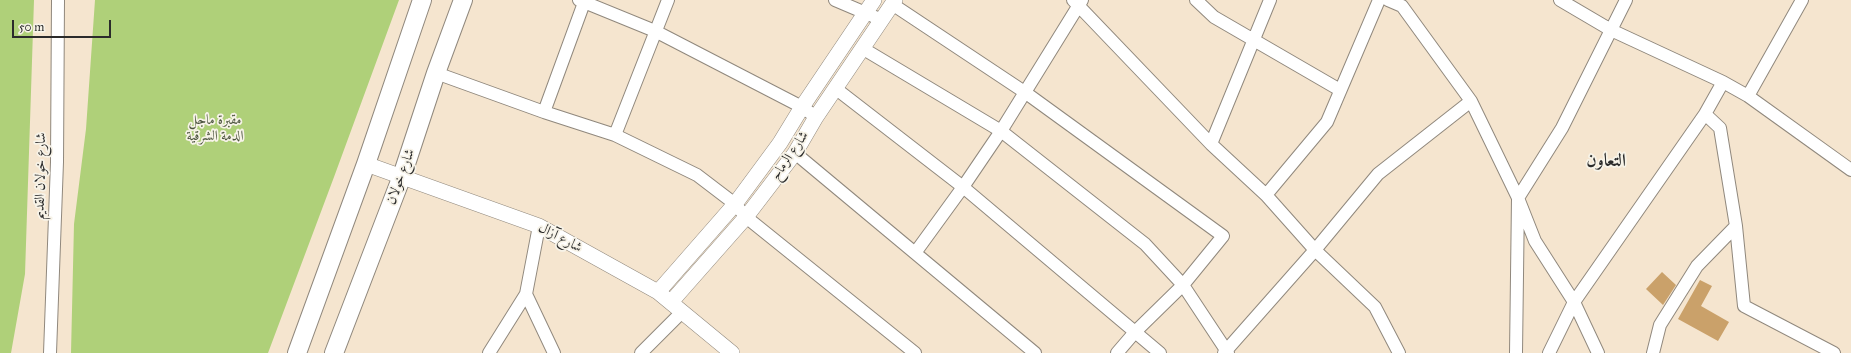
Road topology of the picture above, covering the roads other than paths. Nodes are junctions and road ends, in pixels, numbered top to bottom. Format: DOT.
graph roads {
  1 [pos="58,0"];
  2 [pos="422,0"];
  3 [pos="463,0"];
  4 [pos="668,0"];
  5 [pos="835,0"];
  6 [pos="874,0"];
  7 [pos="1196,0"];
  8 [pos="1270,0"];
  9 [pos="1379,0"];
  10 [pos="1388,0"];
  11 [pos="1560,0"];
  12 [pos="1626,0"];
  13 [pos="1802,0"];
  14 [pos="583,1"];
  15 [pos="894,2"];
  16 [pos="1078,2"];
  17 [pos="1406,3"];
  18 [pos="866,13"];
  19 [pos="882,20"];
  20 [pos="1611,30"];
  21 [pos="655,31"];
  22 [pos="1253,41"];
  23 [pos="862,48"];
  24 [pos="436,73"];
  25 [pos="1723,82"];
  26 [pos="835,88"];
  27 [pos="1340,90"];
  28 [pos="1026,93"];
  29 [pos="1748,96"];
  30 [pos="1471,101"];
  31 [pos="802,107"];
  32 [pos="544,112"];
  33 [pos="1705,114"];
  34 [pos="816,117"];
  35 [pos="1001,131"];
  36 [pos="615,135"];
  37 [pos="1211,144"];
  38 [pos="795,153"];
  39 [pos="366,164"];
  40 [pos="1850,168"];
  41 [pos="402,176"];
  42 [pos="963,187"];
  43 [pos="1266,195"];
  44 [pos="1518,198"];
  45 [pos="735,204"];
  46 [pos="746,217"];
  47 [pos="539,226"];
  48 [pos="1736,226"];
  49 [pos="1315,250"];
  50 [pos="915,253"];
  51 [pos="1184,285"];
  52 [pos="658,292"];
  53 [pos="526,294"];
  54 [pos="1574,302"];
  55 [pos="677,307"];
  56 [pos="1135,332"];
  57 [pos="1226,352"];
  58 [pos="50,353"];
  59 [pos="297,353"];
  60 [pos="334,353"];
  61 [pos="489,353"];
  62 [pos="554,353"];
  63 [pos="641,353"];
  64 [pos="732,353"];
  65 [pos="915,353"];
  66 [pos="1035,353"];
  67 [pos="1117,353"];
  68 [pos="1160,353"];
  69 [pos="1399,353"];
  70 [pos="1516,353"];
  71 [pos="1549,353"];
  72 [pos="1598,353"];
  73 [pos="1654,353"];
  74 [pos="1834,353"];
  1 -- 58 [label="street, شارع خولان القديم"];
  2 -- 39 [label="main road"];
  3 -- 24 [label="main road, شارع خولان"];
  4 -- 21 [label="street"];
  5 -- 18 [label="street"];
  6 -- 18 [label="street, شارع الرماح"];
  7 -- 22 [label="street"];
  8 -- 22 [label="street"];
  9 -- 27 [label="street"];
  10 -- 17 [label="street"];
  11 -- 20 [label="street"];
  12 -- 20 [label="street"];
  13 -- 29 [label="street"];
  14 -- 21 [label="street"];
  14 -- 32 [label="street"];
  15 -- 19 [label="street, شارع الرماح"];
  15 -- 28 [label="street"];
  16 -- 28 [label="street"];
  16 -- 37 [label="street"];
  17 -- 30 [label="street"];
  18 -- 19 [label="street"];
  18 -- 31 [label="street, شارع الرماح"];
  19 -- 23 [label="street, شارع الرماح"];
  20 -- 25 [label="street"];
  20 -- 44 [label="street"];
  21 -- 31 [label="street"];
  21 -- 36 [label="street"];
  22 -- 27 [label="street"];
  22 -- 37 [label="street"];
  23 -- 26 [label="street, شارع الرماح"];
  23 -- 35 [label="street"];
  24 -- 32 [label="street"];
  24 -- 41 [label="main road, شارع خولان"];
  25 -- 29 [label="street"];
  25 -- 33 [label="street"];
  26 -- 34 [label="street, شارع الرماح"];
  26 -- 42 [label="street"];
  27 -- 43 [label="street"];
  28 -- 35 [label="street"];
  28 -- 51 [label="street"];
  29 -- 40 [label="street"];
  30 -- 44 [label="street"];
  30 -- 49 [label="street"];
  31 -- 34 [label="street"];
  31 -- 45 [label="street, شارع الرماح"];
  32 -- 36 [label="street"];
  33 -- 48 [label="street"];
  33 -- 54 [label="street"];
  34 -- 38 [label="street, شارع الرماح"];
  35 -- 42 [label="street"];
  35 -- 51 [label="street"];
  36 -- 45 [label="street"];
  37 -- 43 [label="street"];
  38 -- 46 [label="street, شارع الرماح"];
  38 -- 50 [label="street"];
  39 -- 41 [label="street, شارع آزال"];
  39 -- 59 [label="main road"];
  41 -- 47 [label="street, شارع آزال"];
  41 -- 60 [label="main road, شارع خولان"];
  42 -- 50 [label="street"];
  42 -- 56 [label="street"];
  43 -- 49 [label="street"];
  44 -- 54 [label="street"];
  44 -- 70 [label="street"];
  45 -- 46 [label="street"];
  45 -- 52 [label="street, شارع الرماح"];
  46 -- 55 [label="street, شارع الرماح"];
  46 -- 65 [label="street"];
  47 -- 52 [label="street, شارع آزال"];
  47 -- 53 [label="street"];
  48 -- 73 [label="street"];
  48 -- 74 [label="street"];
  49 -- 57 [label="street"];
  49 -- 69 [label="street"];
  50 -- 66 [label="street"];
  51 -- 56 [label="street"];
  51 -- 57 [label="street"];
  52 -- 55 [label="street, شارع آزال"];
  53 -- 61 [label="street"];
  53 -- 62 [label="street"];
  54 -- 71 [label="street"];
  54 -- 72 [label="street"];
  55 -- 63 [label="street"];
  55 -- 64 [label="street, شارع آزال"];
  56 -- 67 [label="street"];
  56 -- 68 [label="street"];
}
